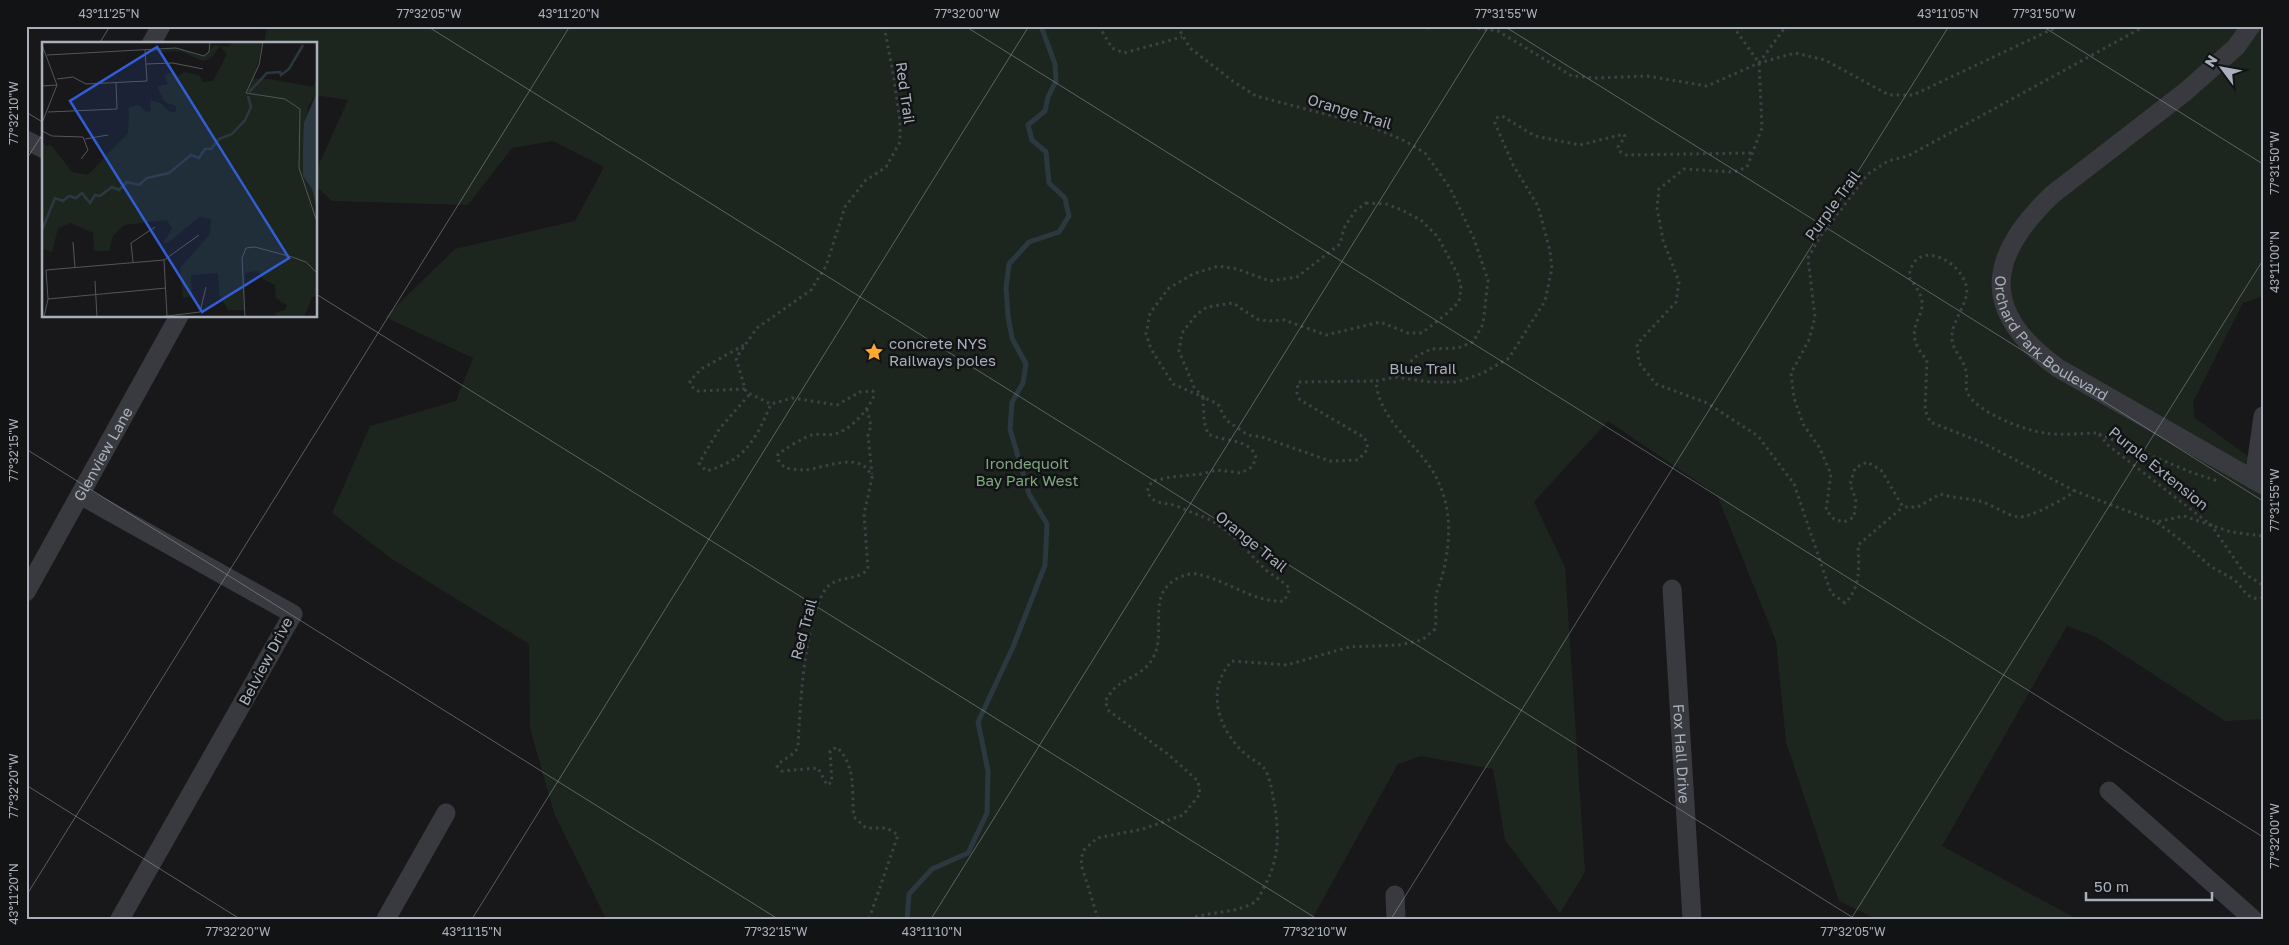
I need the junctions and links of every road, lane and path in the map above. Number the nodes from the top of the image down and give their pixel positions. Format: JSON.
{"nodes":[{"id":1,"x":161,"y":26,"type":"edge"},
{"id":2,"x":884,"y":26,"type":"edge"},
{"id":3,"x":1099,"y":26,"type":"edge"},
{"id":4,"x":1177,"y":26,"type":"edge"},
{"id":5,"x":1420,"y":26,"type":"edge"},
{"id":6,"x":1733,"y":26,"type":"edge"},
{"id":7,"x":1786,"y":26,"type":"edge"},
{"id":8,"x":2059,"y":26,"type":"edge"},
{"id":9,"x":2145,"y":26,"type":"edge"},
{"id":10,"x":2252,"y":26,"type":"edge"},
{"id":11,"x":1182,"y":37,"type":"junction"},
{"id":12,"x":152,"y":42,"type":"edge"},
{"id":13,"x":1759,"y":63,"type":"junction"},
{"id":14,"x":26,"y":140,"type":"edge"},
{"id":15,"x":42,"y":148,"type":"edge"},
{"id":16,"x":1752,"y":153,"type":"junction"},
{"id":17,"x":178,"y":318,"type":"edge"},
{"id":18,"x":746,"y":344,"type":"junction"},
{"id":19,"x":1395,"y":377,"type":"junction"},
{"id":20,"x":1376,"y":381,"type":"junction"},
{"id":21,"x":745,"y":389,"type":"junction"},
{"id":22,"x":749,"y":395,"type":"junction"},
{"id":23,"x":1203,"y":397,"type":"junction"},
{"id":24,"x":771,"y":404,"type":"junction"},
{"id":25,"x":867,"y":408,"type":"junction"},
{"id":26,"x":2262,"y":426,"type":"edge"},
{"id":27,"x":2098,"y":433,"type":"junction"},
{"id":28,"x":872,"y":478,"type":"junction"},
{"id":29,"x":2258,"y":483,"type":"edge"},
{"id":30,"x":2226,"y":484,"type":"dead end"},
{"id":31,"x":2075,"y":491,"type":"junction"},
{"id":32,"x":80,"y":495,"type":"junction"},
{"id":33,"x":1903,"y":507,"type":"junction"},
{"id":34,"x":2156,"y":522,"type":"junction"},
{"id":35,"x":2211,"y":525,"type":"junction"},
{"id":36,"x":2263,"y":536,"type":"edge"},
{"id":37,"x":2263,"y":585,"type":"edge"},
{"id":38,"x":1672,"y":589,"type":"dead end"},
{"id":39,"x":26,"y":592,"type":"edge"},
{"id":40,"x":2263,"y":597,"type":"edge"},
{"id":41,"x":2109,"y":791,"type":"dead end"},
{"id":42,"x":446,"y":813,"type":"dead end"},
{"id":43,"x":1395,"y":895,"type":"dead end"},
{"id":44,"x":120,"y":919,"type":"edge"},
{"id":45,"x":386,"y":919,"type":"edge"},
{"id":46,"x":869,"y":919,"type":"edge"},
{"id":47,"x":1098,"y":919,"type":"edge"},
{"id":48,"x":1189,"y":919,"type":"edge"},
{"id":49,"x":1396,"y":919,"type":"edge"},
{"id":50,"x":1692,"y":919,"type":"edge"},
{"id":51,"x":2254,"y":919,"type":"edge"}],
"edges":[{"from":1,"to":12,"type":"street"},
{"from":2,"to":18,"type":"path","name":"Red Trail"},
{"from":3,"to":11,"type":"path"},
{"from":4,"to":11,"type":"path","name":"Orange Trail"},
{"from":5,"to":13,"type":"path"},
{"from":6,"to":13,"type":"path"},
{"from":7,"to":13,"type":"path"},
{"from":8,"to":13,"type":"path"},
{"from":9,"to":33,"type":"path","name":"Purple Trail"},
{"from":10,"to":29,"type":"street","name":"Orchard Park Boulevard"},
{"from":11,"to":19,"type":"path","name":"Orange Trail"},
{"from":13,"to":16,"type":"path"},
{"from":14,"to":15,"type":"street"},
{"from":16,"to":19,"type":"path","name":"Blue Trail"},
{"from":16,"to":33,"type":"path"},
{"from":17,"to":32,"type":"street","name":"Glenview Lane"},
{"from":18,"to":21,"type":"path","name":"Red Trail"},
{"from":18,"to":21,"type":"path","name":"Red Trail"},
{"from":19,"to":20,"type":"path","name":"Blue Trail"},
{"from":20,"to":23,"type":"path"},
{"from":20,"to":48,"type":"path","name":"Blue Trail"},
{"from":21,"to":22,"type":"path","name":"Red Trail"},
{"from":22,"to":24,"type":"path"},
{"from":22,"to":24,"type":"path"},
{"from":23,"to":23,"type":"path"},
{"from":23,"to":47,"type":"path","name":"Orange Trail"},
{"from":24,"to":25,"type":"path"},
{"from":25,"to":28,"type":"path"},
{"from":25,"to":28,"type":"path"},
{"from":26,"to":29,"type":"street"},
{"from":27,"to":30,"type":"path"},
{"from":27,"to":31,"type":"path","name":"Purple Extension"},
{"from":27,"to":35,"type":"path","name":"Purple Extension"},
{"from":28,"to":46,"type":"path","name":"Red Trail"},
{"from":31,"to":33,"type":"path"},
{"from":31,"to":34,"type":"path"},
{"from":32,"to":39,"type":"street","name":"Glenview Lane"},
{"from":32,"to":44,"type":"street","name":"Belview Drive"},
{"from":34,"to":35,"type":"path"},
{"from":34,"to":40,"type":"path"},
{"from":35,"to":36,"type":"path"},
{"from":35,"to":37,"type":"path","name":"Purple Extension"},
{"from":38,"to":50,"type":"street","name":"Fox Hall Drive"},
{"from":41,"to":51,"type":"street"},
{"from":42,"to":45,"type":"street"},
{"from":43,"to":49,"type":"street"}]}
